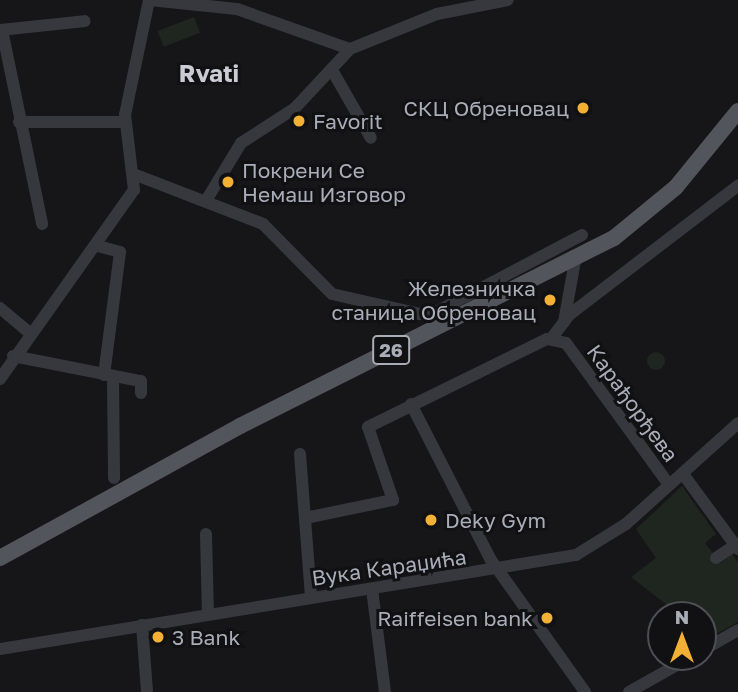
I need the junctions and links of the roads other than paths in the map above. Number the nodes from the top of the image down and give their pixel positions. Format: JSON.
{"nodes":[{"id":1,"x":150,"y":0,"type":"edge"},
{"id":2,"x":508,"y":0,"type":"edge"},
{"id":3,"x":494,"y":1,"type":"edge"},
{"id":4,"x":85,"y":20,"type":"dead end"},
{"id":5,"x":1,"y":30,"type":"edge"},
{"id":6,"x":350,"y":50,"type":"junction"},
{"id":7,"x":332,"y":70,"type":"junction"},
{"id":8,"x":738,"y":111,"type":"edge"},
{"id":9,"x":19,"y":122,"type":"junction"},
{"id":10,"x":124,"y":122,"type":"junction"},
{"id":11,"x":371,"y":138,"type":"dead end"},
{"id":12,"x":136,"y":175,"type":"junction"},
{"id":13,"x":738,"y":186,"type":"edge"},
{"id":14,"x":206,"y":199,"type":"junction"},
{"id":15,"x":42,"y":224,"type":"dead end"},
{"id":16,"x":582,"y":235,"type":"dead end"},
{"id":17,"x":98,"y":246,"type":"junction"},
{"id":18,"x":575,"y":261,"type":"junction"},
{"id":19,"x":551,"y":274,"type":"junction"},
{"id":20,"x":569,"y":291,"type":"junction"},
{"id":21,"x":593,"y":297,"type":"junction"},
{"id":22,"x":0,"y":308,"type":"edge"},
{"id":23,"x":564,"y":321,"type":"junction"},
{"id":24,"x":30,"y":333,"type":"junction"},
{"id":25,"x":551,"y":339,"type":"junction"},
{"id":26,"x":566,"y":343,"type":"junction"},
{"id":27,"x":13,"y":356,"type":"junction"},
{"id":28,"x":108,"y":377,"type":"junction"},
{"id":29,"x":0,"y":380,"type":"edge"},
{"id":30,"x":141,"y":393,"type":"dead end"},
{"id":31,"x":411,"y":404,"type":"junction"},
{"id":32,"x":738,"y":423,"type":"edge"},
{"id":33,"x":300,"y":454,"type":"dead end"},
{"id":34,"x":683,"y":474,"type":"junction"},
{"id":35,"x":114,"y":478,"type":"dead end"},
{"id":36,"x":668,"y":485,"type":"junction"},
{"id":37,"x":305,"y":518,"type":"junction"},
{"id":38,"x":206,"y":534,"type":"dead end"},
{"id":39,"x":737,"y":547,"type":"edge"},
{"id":40,"x":0,"y":558,"type":"edge"},
{"id":41,"x":716,"y":558,"type":"dead end"},
{"id":42,"x":498,"y":570,"type":"junction"},
{"id":43,"x":372,"y":589,"type":"junction"},
{"id":44,"x":311,"y":597,"type":"junction"},
{"id":45,"x":208,"y":614,"type":"junction"},
{"id":46,"x":142,"y":625,"type":"junction"},
{"id":47,"x":738,"y":630,"type":"edge"},
{"id":48,"x":717,"y":642,"type":"edge"},
{"id":49,"x":0,"y":649,"type":"edge"},
{"id":50,"x":666,"y":671,"type":"edge"},
{"id":51,"x":147,"y":692,"type":"edge"},
{"id":52,"x":386,"y":692,"type":"edge"},
{"id":53,"x":585,"y":692,"type":"edge"},
{"id":54,"x":629,"y":692,"type":"edge"}],
"edges":[{"from":1,"to":6,"type":"street"},
{"from":1,"to":10,"type":"street"},
{"from":2,"to":3,"type":"street"},
{"from":3,"to":6,"type":"street"},
{"from":4,"to":5,"type":"street"},
{"from":5,"to":9,"type":"street"},
{"from":6,"to":7,"type":"street"},
{"from":7,"to":11,"type":"street"},
{"from":7,"to":14,"type":"street"},
{"from":8,"to":18,"type":"main road","number":"26"},
{"from":9,"to":10,"type":"street"},
{"from":9,"to":15,"type":"street"},
{"from":10,"to":12,"type":"street"},
{"from":12,"to":14,"type":"street"},
{"from":12,"to":17,"type":"street"},
{"from":13,"to":21,"type":"street"},
{"from":14,"to":16,"type":"street"},
{"from":17,"to":24,"type":"street"},
{"from":17,"to":28,"type":"street"},
{"from":18,"to":19,"type":"main road","number":"26"},
{"from":18,"to":20,"type":"street","name":"Карађорђева"},
{"from":19,"to":20,"type":"street"},
{"from":19,"to":40,"type":"main road","number":"26"},
{"from":20,"to":21,"type":"street"},
{"from":20,"to":23,"type":"street","name":"Карађорђева"},
{"from":21,"to":23,"type":"street"},
{"from":22,"to":24,"type":"street"},
{"from":23,"to":25,"type":"street","name":"Карађорђева"},
{"from":23,"to":26,"type":"street","name":"Карађорђева"},
{"from":24,"to":27,"type":"street"},
{"from":25,"to":26,"type":"street","name":"Карађорђева"},
{"from":25,"to":31,"type":"street","name":"Карађорђева"},
{"from":26,"to":36,"type":"street","name":"Карађорђева"},
{"from":27,"to":28,"type":"street"},
{"from":27,"to":29,"type":"street"},
{"from":28,"to":30,"type":"street"},
{"from":28,"to":35,"type":"street"},
{"from":31,"to":37,"type":"street","name":"Карађорђева"},
{"from":31,"to":42,"type":"street"},
{"from":32,"to":34,"type":"street","name":"Вука Караџића"},
{"from":33,"to":37,"type":"street"},
{"from":34,"to":36,"type":"street","name":"Вука Караџића"},
{"from":34,"to":39,"type":"street"},
{"from":36,"to":42,"type":"street","name":"Вука Караџића"},
{"from":37,"to":44,"type":"street"},
{"from":38,"to":45,"type":"street"},
{"from":39,"to":41,"type":"street"},
{"from":42,"to":43,"type":"street","name":"Вука Караџића"},
{"from":42,"to":53,"type":"street"},
{"from":43,"to":44,"type":"street","name":"Вука Караџића"},
{"from":43,"to":52,"type":"street"},
{"from":44,"to":45,"type":"street","name":"Вука Караџића"},
{"from":45,"to":46,"type":"street","name":"Вука Караџића"},
{"from":46,"to":49,"type":"street","name":"Вука Караџића"},
{"from":46,"to":51,"type":"street"},
{"from":47,"to":48,"type":"street"},
{"from":50,"to":54,"type":"street"}]}
